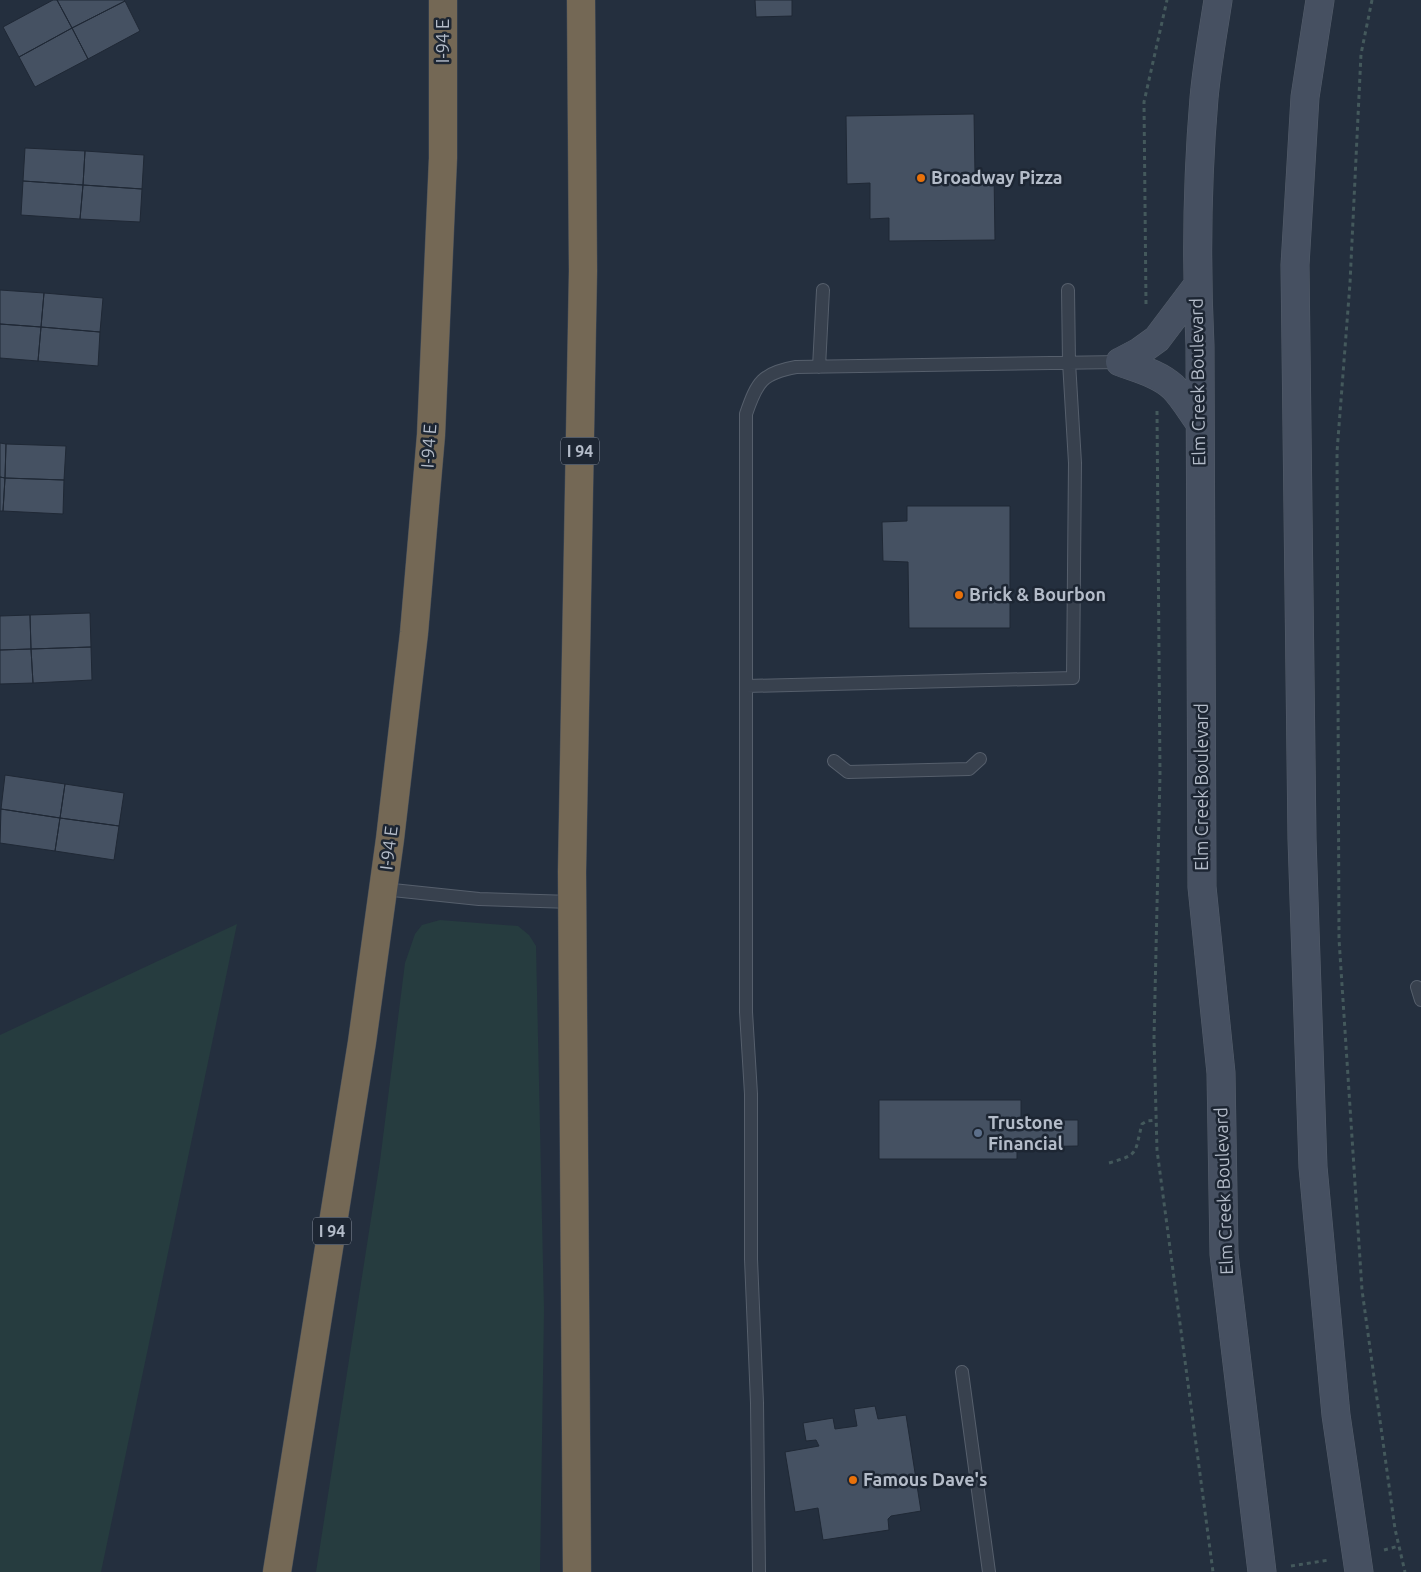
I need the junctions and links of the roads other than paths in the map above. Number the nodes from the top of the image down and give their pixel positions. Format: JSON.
{"nodes":[{"id":1,"x":443,"y":0,"type":"edge"},
{"id":2,"x":581,"y":0,"type":"edge"},
{"id":3,"x":1218,"y":0,"type":"edge"},
{"id":4,"x":1320,"y":0,"type":"edge"},
{"id":5,"x":1197,"y":286,"type":"junction"},
{"id":6,"x":823,"y":290,"type":"dead end"},
{"id":7,"x":1068,"y":290,"type":"dead end"},
{"id":8,"x":1069,"y":362,"type":"junction"},
{"id":9,"x":1120,"y":362,"type":"junction"},
{"id":10,"x":819,"y":366,"type":"junction"},
{"id":11,"x":1199,"y":422,"type":"junction"},
{"id":12,"x":747,"y":686,"type":"junction"},
{"id":13,"x":980,"y":759,"type":"dead end"},
{"id":14,"x":834,"y":761,"type":"dead end"},
{"id":15,"x":383,"y":889,"type":"junction"},
{"id":16,"x":572,"y":902,"type":"junction"},
{"id":17,"x":1417,"y":987,"type":"dead end"},
{"id":18,"x":1421,"y":1000,"type":"edge"},
{"id":19,"x":962,"y":1372,"type":"dead end"},
{"id":20,"x":277,"y":1572,"type":"edge"},
{"id":21,"x":577,"y":1572,"type":"edge"},
{"id":22,"x":759,"y":1572,"type":"edge"},
{"id":23,"x":989,"y":1572,"type":"edge"},
{"id":24,"x":1262,"y":1572,"type":"edge"},
{"id":25,"x":1359,"y":1572,"type":"edge"}],
"edges":[{"from":1,"to":15,"type":"highway","name":"I-94 E","number":"I 94"},
{"from":2,"to":16,"type":"highway","number":"I 94"},
{"from":3,"to":5,"type":"main road","name":"Elm Creek Boulevard"},
{"from":4,"to":25,"type":"main road"},
{"from":5,"to":9,"type":"main road"},
{"from":5,"to":11,"type":"main road","name":"Elm Creek Boulevard"},
{"from":6,"to":10,"type":"lane"},
{"from":7,"to":8,"type":"lane"},
{"from":8,"to":9,"type":"lane"},
{"from":8,"to":10,"type":"lane"},
{"from":8,"to":12,"type":"lane"},
{"from":9,"to":11,"type":"main road"},
{"from":10,"to":12,"type":"lane"},
{"from":11,"to":24,"type":"main road","name":"Elm Creek Boulevard"},
{"from":12,"to":22,"type":"lane"},
{"from":13,"to":14,"type":"lane"},
{"from":15,"to":16,"type":"lane"},
{"from":15,"to":20,"type":"highway","number":"I 94"},
{"from":16,"to":21,"type":"highway","number":"I 94"},
{"from":17,"to":18,"type":"lane"},
{"from":19,"to":23,"type":"lane"}]}
